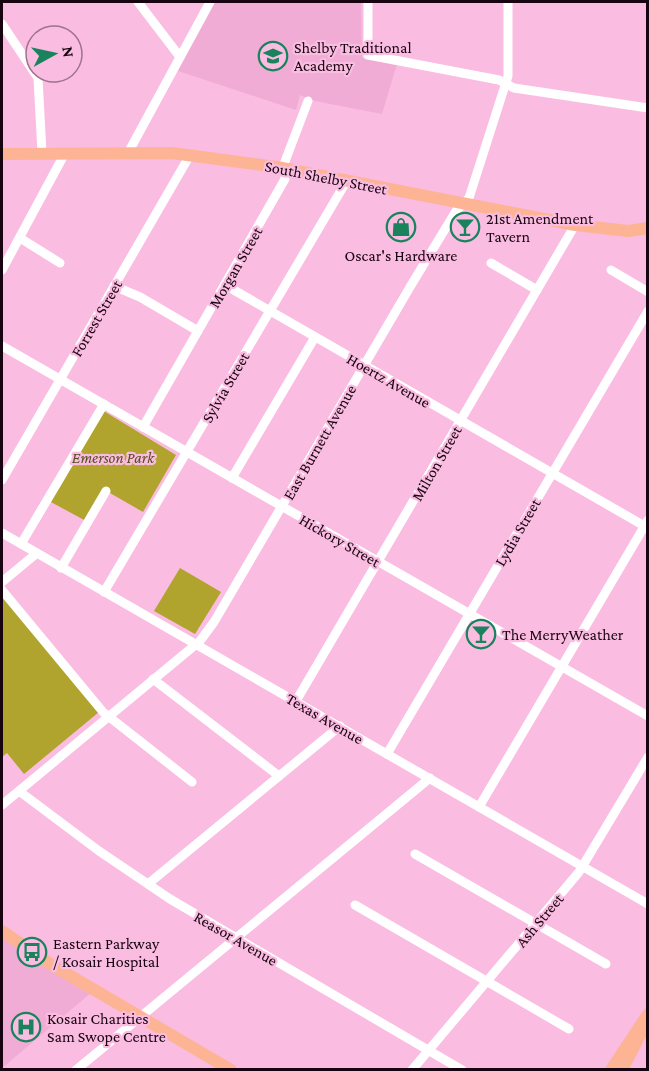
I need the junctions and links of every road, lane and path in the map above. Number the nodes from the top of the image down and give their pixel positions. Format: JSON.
{"nodes":[{"id":1,"x":138,"y":2,"type":"edge"},
{"id":2,"x":210,"y":2,"type":"edge"},
{"id":3,"x":368,"y":2,"type":"edge"},
{"id":4,"x":508,"y":2,"type":"edge"},
{"id":5,"x":2,"y":24,"type":"edge"},
{"id":6,"x":180,"y":57,"type":"junction"},
{"id":7,"x":506,"y":84,"type":"junction"},
{"id":8,"x":308,"y":101,"type":"dead end"},
{"id":9,"x":648,"y":108,"type":"edge"},
{"id":10,"x":42,"y":153,"type":"junction"},
{"id":11,"x":64,"y":153,"type":"junction"},
{"id":12,"x":129,"y":153,"type":"junction"},
{"id":13,"x":2,"y":154,"type":"edge"},
{"id":14,"x":190,"y":155,"type":"junction"},
{"id":15,"x":286,"y":169,"type":"junction"},
{"id":16,"x":346,"y":182,"type":"junction"},
{"id":17,"x":463,"y":204,"type":"junction"},
{"id":18,"x":575,"y":225,"type":"junction"},
{"id":19,"x":648,"y":228,"type":"edge"},
{"id":20,"x":20,"y":238,"type":"junction"},
{"id":21,"x":6,"y":252,"type":"edge"},
{"id":22,"x":60,"y":263,"type":"dead end"},
{"id":23,"x":491,"y":263,"type":"dead end"},
{"id":24,"x":2,"y":270,"type":"edge"},
{"id":25,"x":610,"y":270,"type":"dead end"},
{"id":26,"x":225,"y":285,"type":"junction"},
{"id":27,"x":114,"y":286,"type":"junction"},
{"id":28,"x":537,"y":290,"type":"junction"},
{"id":29,"x":648,"y":292,"type":"edge"},
{"id":30,"x":270,"y":311,"type":"junction"},
{"id":31,"x":648,"y":311,"type":"edge"},
{"id":32,"x":198,"y":331,"type":"junction"},
{"id":33,"x":315,"y":337,"type":"junction"},
{"id":34,"x":2,"y":346,"type":"edge"},
{"id":35,"x":364,"y":365,"type":"junction"},
{"id":36,"x":60,"y":379,"type":"junction"},
{"id":37,"x":104,"y":404,"type":"junction"},
{"id":38,"x":461,"y":421,"type":"junction"},
{"id":39,"x":143,"y":427,"type":"junction"},
{"id":40,"x":187,"y":452,"type":"junction"},
{"id":41,"x":552,"y":473,"type":"junction"},
{"id":42,"x":232,"y":478,"type":"junction"},
{"id":43,"x":2,"y":480,"type":"edge"},
{"id":44,"x":106,"y":490,"type":"dead end"},
{"id":45,"x":282,"y":506,"type":"junction"},
{"id":46,"x":646,"y":525,"type":"edge"},
{"id":47,"x":2,"y":533,"type":"edge"},
{"id":48,"x":21,"y":544,"type":"junction"},
{"id":49,"x":37,"y":553,"type":"junction"},
{"id":50,"x":378,"y":561,"type":"junction"},
{"id":51,"x":62,"y":567,"type":"junction"},
{"id":52,"x":2,"y":582,"type":"edge"},
{"id":53,"x":2,"y":590,"type":"edge"},
{"id":54,"x":104,"y":592,"type":"junction"},
{"id":55,"x":470,"y":614,"type":"junction"},
{"id":56,"x":196,"y":644,"type":"junction"},
{"id":57,"x":561,"y":667,"type":"junction"},
{"id":58,"x":153,"y":679,"type":"junction"},
{"id":59,"x":296,"y":701,"type":"junction"},
{"id":60,"x":109,"y":716,"type":"junction"},
{"id":61,"x":648,"y":716,"type":"edge"},
{"id":62,"x":340,"y":726,"type":"junction"},
{"id":63,"x":387,"y":754,"type":"junction"},
{"id":64,"x":648,"y":757,"type":"edge"},
{"id":65,"x":279,"y":776,"type":"junction"},
{"id":66,"x":430,"y":778,"type":"junction"},
{"id":67,"x":192,"y":782,"type":"dead end"},
{"id":68,"x":19,"y":791,"type":"junction"},
{"id":69,"x":2,"y":805,"type":"edge"},
{"id":70,"x":479,"y":807,"type":"junction"},
{"id":71,"x":415,"y":854,"type":"dead end"},
{"id":72,"x":582,"y":867,"type":"junction"},
{"id":73,"x":148,"y":884,"type":"junction"},
{"id":74,"x":648,"y":904,"type":"edge"},
{"id":75,"x":355,"y":905,"type":"dead end"},
{"id":76,"x":535,"y":924,"type":"junction"},
{"id":77,"x":2,"y":931,"type":"edge"},
{"id":78,"x":238,"y":939,"type":"junction"},
{"id":79,"x":606,"y":964,"type":"dead end"},
{"id":80,"x":487,"y":981,"type":"junction"},
{"id":81,"x":648,"y":1014,"type":"edge"},
{"id":82,"x":142,"y":1017,"type":"junction"},
{"id":83,"x":648,"y":1019,"type":"edge"},
{"id":84,"x":569,"y":1029,"type":"dead end"},
{"id":85,"x":429,"y":1050,"type":"junction"},
{"id":86,"x":76,"y":1070,"type":"edge"},
{"id":87,"x":231,"y":1070,"type":"edge"},
{"id":88,"x":412,"y":1070,"type":"edge"},
{"id":89,"x":462,"y":1070,"type":"edge"},
{"id":90,"x":611,"y":1070,"type":"edge"},
{"id":91,"x":622,"y":1070,"type":"edge"}],
"edges":[{"from":1,"to":6,"type":"street"},
{"from":2,"to":6,"type":"street"},
{"from":3,"to":7,"type":"street"},
{"from":4,"to":7,"type":"street","name":"East Burnett Avenue"},
{"from":5,"to":10,"type":"street"},
{"from":6,"to":12,"type":"street"},
{"from":7,"to":9,"type":"street"},
{"from":7,"to":17,"type":"street","name":"East Burnett Avenue"},
{"from":8,"to":15,"type":"street","name":"Morgan Street"},
{"from":10,"to":11,"type":"main road","name":"South Shelby Street"},
{"from":10,"to":13,"type":"main road","name":"South Shelby Street"},
{"from":11,"to":12,"type":"main road","name":"South Shelby Street"},
{"from":11,"to":20,"type":"street"},
{"from":12,"to":14,"type":"main road","name":"South Shelby Street"},
{"from":14,"to":15,"type":"main road","name":"South Shelby Street"},
{"from":14,"to":27,"type":"street","name":"Forrest Street"},
{"from":15,"to":16,"type":"main road","name":"South Shelby Street"},
{"from":15,"to":26,"type":"street","name":"Morgan Street"},
{"from":16,"to":17,"type":"main road","name":"South Shelby Street"},
{"from":16,"to":30,"type":"street","name":"Sylvia Street"},
{"from":17,"to":18,"type":"main road","name":"South Shelby Street"},
{"from":17,"to":35,"type":"street","name":"East Burnett Avenue"},
{"from":18,"to":19,"type":"main road","name":"South Shelby Street"},
{"from":18,"to":28,"type":"street","name":"Milton Street"},
{"from":20,"to":21,"type":"street"},
{"from":20,"to":22,"type":"street"},
{"from":21,"to":24,"type":"street"},
{"from":23,"to":28,"type":"street"},
{"from":25,"to":29,"type":"street"},
{"from":26,"to":30,"type":"street","name":"Hoertz Avenue"},
{"from":26,"to":32,"type":"street","name":"Morgan Street"},
{"from":27,"to":32,"type":"street"},
{"from":27,"to":36,"type":"street","name":"Forrest Street"},
{"from":28,"to":38,"type":"street","name":"Milton Street"},
{"from":30,"to":33,"type":"street","name":"Hoertz Avenue"},
{"from":30,"to":40,"type":"street","name":"Sylvia Street"},
{"from":31,"to":41,"type":"street","name":"Lydia Street"},
{"from":32,"to":39,"type":"street","name":"Morgan Street"},
{"from":33,"to":35,"type":"street","name":"Hoertz Avenue"},
{"from":33,"to":42,"type":"street"},
{"from":34,"to":36,"type":"street","name":"Hickory Street"},
{"from":35,"to":38,"type":"street","name":"Hoertz Avenue"},
{"from":35,"to":45,"type":"street","name":"East Burnett Avenue"},
{"from":36,"to":37,"type":"street","name":"Hickory Street"},
{"from":36,"to":43,"type":"street","name":"Forrest Street"},
{"from":37,"to":39,"type":"street","name":"Hickory Street"},
{"from":37,"to":48,"type":"street"},
{"from":38,"to":41,"type":"street","name":"Hoertz Avenue"},
{"from":38,"to":50,"type":"street","name":"Milton Street"},
{"from":39,"to":40,"type":"street","name":"Hickory Street"},
{"from":40,"to":42,"type":"street","name":"Hickory Street"},
{"from":40,"to":54,"type":"street","name":"Sylvia Street"},
{"from":41,"to":46,"type":"street","name":"Hoertz Avenue"},
{"from":41,"to":55,"type":"street","name":"Lydia Street"},
{"from":42,"to":45,"type":"street","name":"Hickory Street"},
{"from":44,"to":51,"type":"street"},
{"from":45,"to":50,"type":"street","name":"Hickory Street"},
{"from":45,"to":56,"type":"street","name":"East Burnett Avenue"},
{"from":46,"to":57,"type":"street"},
{"from":47,"to":48,"type":"street","name":"Texas Avenue"},
{"from":48,"to":49,"type":"street","name":"Texas Avenue"},
{"from":49,"to":51,"type":"street","name":"Texas Avenue"},
{"from":49,"to":52,"type":"street"},
{"from":50,"to":55,"type":"street","name":"Hickory Street"},
{"from":50,"to":59,"type":"street","name":"Milton Street"},
{"from":51,"to":54,"type":"street","name":"Texas Avenue"},
{"from":53,"to":60,"type":"street"},
{"from":54,"to":56,"type":"street","name":"Texas Avenue"},
{"from":55,"to":57,"type":"street","name":"Hickory Street"},
{"from":55,"to":63,"type":"street","name":"Lydia Street"},
{"from":56,"to":58,"type":"street","name":"East Burnett Avenue"},
{"from":56,"to":59,"type":"street","name":"Texas Avenue"},
{"from":57,"to":61,"type":"street","name":"Hickory Street"},
{"from":57,"to":70,"type":"street"},
{"from":58,"to":60,"type":"street","name":"East Burnett Avenue"},
{"from":58,"to":65,"type":"street"},
{"from":59,"to":62,"type":"street","name":"Texas Avenue"},
{"from":60,"to":67,"type":"street"},
{"from":60,"to":68,"type":"street","name":"East Burnett Avenue"},
{"from":62,"to":63,"type":"street","name":"Texas Avenue"},
{"from":62,"to":65,"type":"street"},
{"from":63,"to":66,"type":"street","name":"Texas Avenue"},
{"from":64,"to":72,"type":"street","name":"Ash Street"},
{"from":65,"to":73,"type":"street"},
{"from":66,"to":70,"type":"street","name":"Texas Avenue"},
{"from":66,"to":78,"type":"street"},
{"from":68,"to":69,"type":"street","name":"East Burnett Avenue"},
{"from":68,"to":73,"type":"street","name":"Reasor Avenue"},
{"from":70,"to":72,"type":"street","name":"Texas Avenue"},
{"from":71,"to":76,"type":"street"},
{"from":72,"to":74,"type":"street","name":"Texas Avenue"},
{"from":72,"to":76,"type":"street","name":"Ash Street"},
{"from":73,"to":78,"type":"street","name":"Reasor Avenue"},
{"from":75,"to":80,"type":"street"},
{"from":76,"to":79,"type":"street"},
{"from":76,"to":80,"type":"street","name":"Ash Street"},
{"from":77,"to":82,"type":"main road"},
{"from":78,"to":82,"type":"street"},
{"from":78,"to":85,"type":"street","name":"Reasor Avenue"},
{"from":80,"to":84,"type":"street"},
{"from":80,"to":85,"type":"street","name":"Ash Street"},
{"from":81,"to":90,"type":"main road"},
{"from":82,"to":86,"type":"street"},
{"from":82,"to":87,"type":"main road"},
{"from":83,"to":91,"type":"main road"},
{"from":85,"to":88,"type":"street","name":"Ash Street"},
{"from":85,"to":89,"type":"street","name":"Reasor Avenue"}]}
